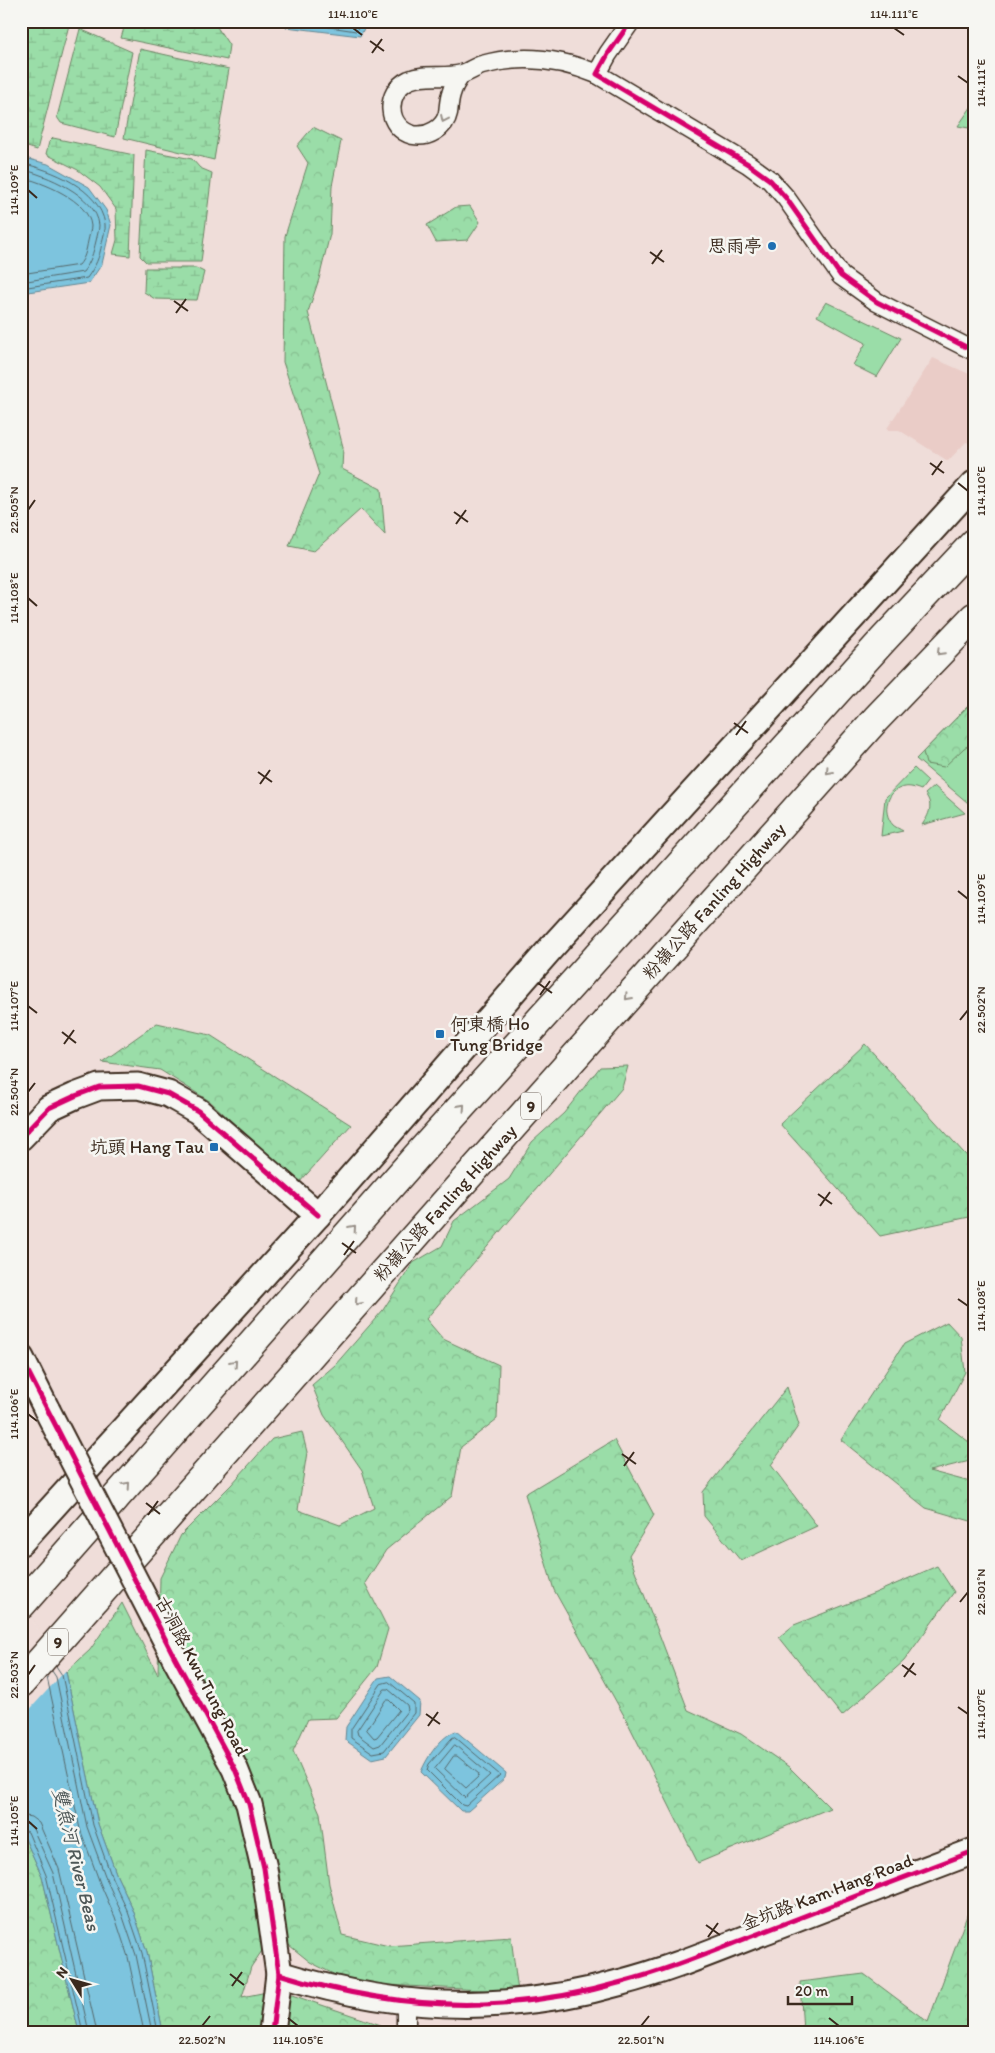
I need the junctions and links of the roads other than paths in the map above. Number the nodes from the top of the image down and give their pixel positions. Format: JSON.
{"nodes":[{"id":1,"x":631,"y":21,"type":"edge"},
{"id":2,"x":462,"y":74,"type":"dead end"},
{"id":3,"x":597,"y":74,"type":"junction"},
{"id":4,"x":974,"y":351,"type":"edge"},
{"id":5,"x":974,"y":484,"type":"edge"},
{"id":6,"x":974,"y":543,"type":"edge"},
{"id":7,"x":974,"y":617,"type":"edge"},
{"id":8,"x":21,"y":1137,"type":"edge"},
{"id":9,"x":318,"y":1215,"type":"junction"},
{"id":10,"x":21,"y":1358,"type":"edge"},
{"id":11,"x":24,"y":1539,"type":"edge"},
{"id":12,"x":21,"y":1605,"type":"edge"},
{"id":13,"x":21,"y":1683,"type":"edge"},
{"id":14,"x":974,"y":1851,"type":"edge"},
{"id":15,"x":279,"y":1974,"type":"junction"},
{"id":16,"x":406,"y":2001,"type":"junction"},
{"id":17,"x":272,"y":2032,"type":"edge"},
{"id":18,"x":406,"y":2032,"type":"edge"}],
"edges":[{"from":1,"to":3,"type":"street"},
{"from":2,"to":3,"type":"street"},
{"from":3,"to":4,"type":"street"},
{"from":5,"to":9,"type":"street"},
{"from":12,"to":6,"type":"highway","one_way":true},
{"from":7,"to":13,"type":"highway","name":"粉嶺公路 Fanling Highway","number":"9","one_way":true},
{"from":8,"to":9,"type":"street"},
{"from":9,"to":11,"type":"street"},
{"from":10,"to":15,"type":"street","name":"古洞路 Kwu Tung Road","bridge":true},
{"from":14,"to":16,"type":"street","name":"金坑路 Kam Hang Road"},
{"from":15,"to":16,"type":"street","name":"金坑路 Kam Hang Road"},
{"from":15,"to":17,"type":"street","name":"古洞路 Kwu Tung Road"},
{"from":16,"to":18,"type":"street"}]}
